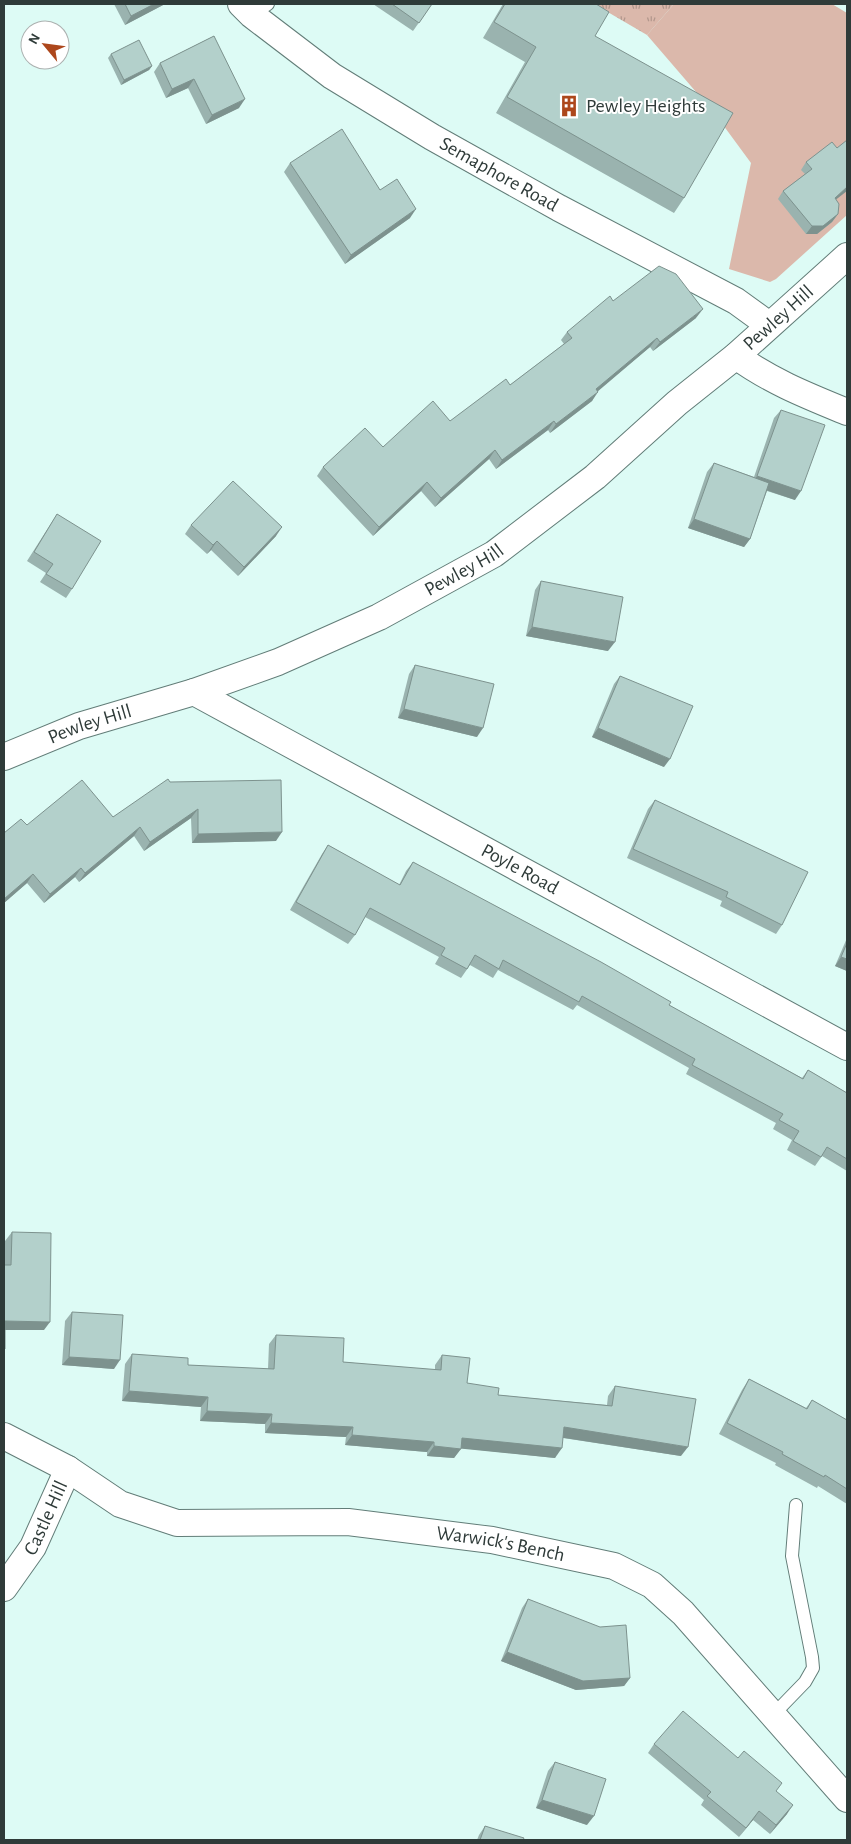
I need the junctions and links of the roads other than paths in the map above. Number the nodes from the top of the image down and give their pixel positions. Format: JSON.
{"nodes":[{"id":1,"x":254,"y":8,"type":"edge"},
{"id":2,"x":847,"y":256,"type":"edge"},
{"id":3,"x":768,"y":325,"type":"junction"},
{"id":4,"x":736,"y":356,"type":"junction"},
{"id":5,"x":847,"y":412,"type":"edge"},
{"id":6,"x":194,"y":692,"type":"junction"},
{"id":7,"x":4,"y":757,"type":"edge"},
{"id":8,"x":847,"y":1047,"type":"edge"},
{"id":9,"x":4,"y":1436,"type":"edge"},
{"id":10,"x":68,"y":1469,"type":"junction"},
{"id":11,"x":796,"y":1505,"type":"dead end"},
{"id":12,"x":4,"y":1588,"type":"edge"},
{"id":13,"x":773,"y":1715,"type":"junction"},
{"id":14,"x":847,"y":1799,"type":"edge"}],
"edges":[{"from":1,"to":3,"type":"street","name":"Semaphore Road"},
{"from":2,"to":3,"type":"street","name":"Pewley Hill"},
{"from":3,"to":4,"type":"street","name":"Pewley Hill"},
{"from":4,"to":5,"type":"street"},
{"from":4,"to":6,"type":"street","name":"Pewley Hill"},
{"from":6,"to":7,"type":"street","name":"Pewley Hill"},
{"from":6,"to":8,"type":"street","name":"Poyle Road"},
{"from":9,"to":10,"type":"street","name":"Warwick's Bench"},
{"from":10,"to":12,"type":"street","name":"Castle Hill"},
{"from":10,"to":13,"type":"street","name":"Warwick's Bench"},
{"from":11,"to":13,"type":"lane"},
{"from":13,"to":14,"type":"street","name":"Warwick's Bench"}]}
